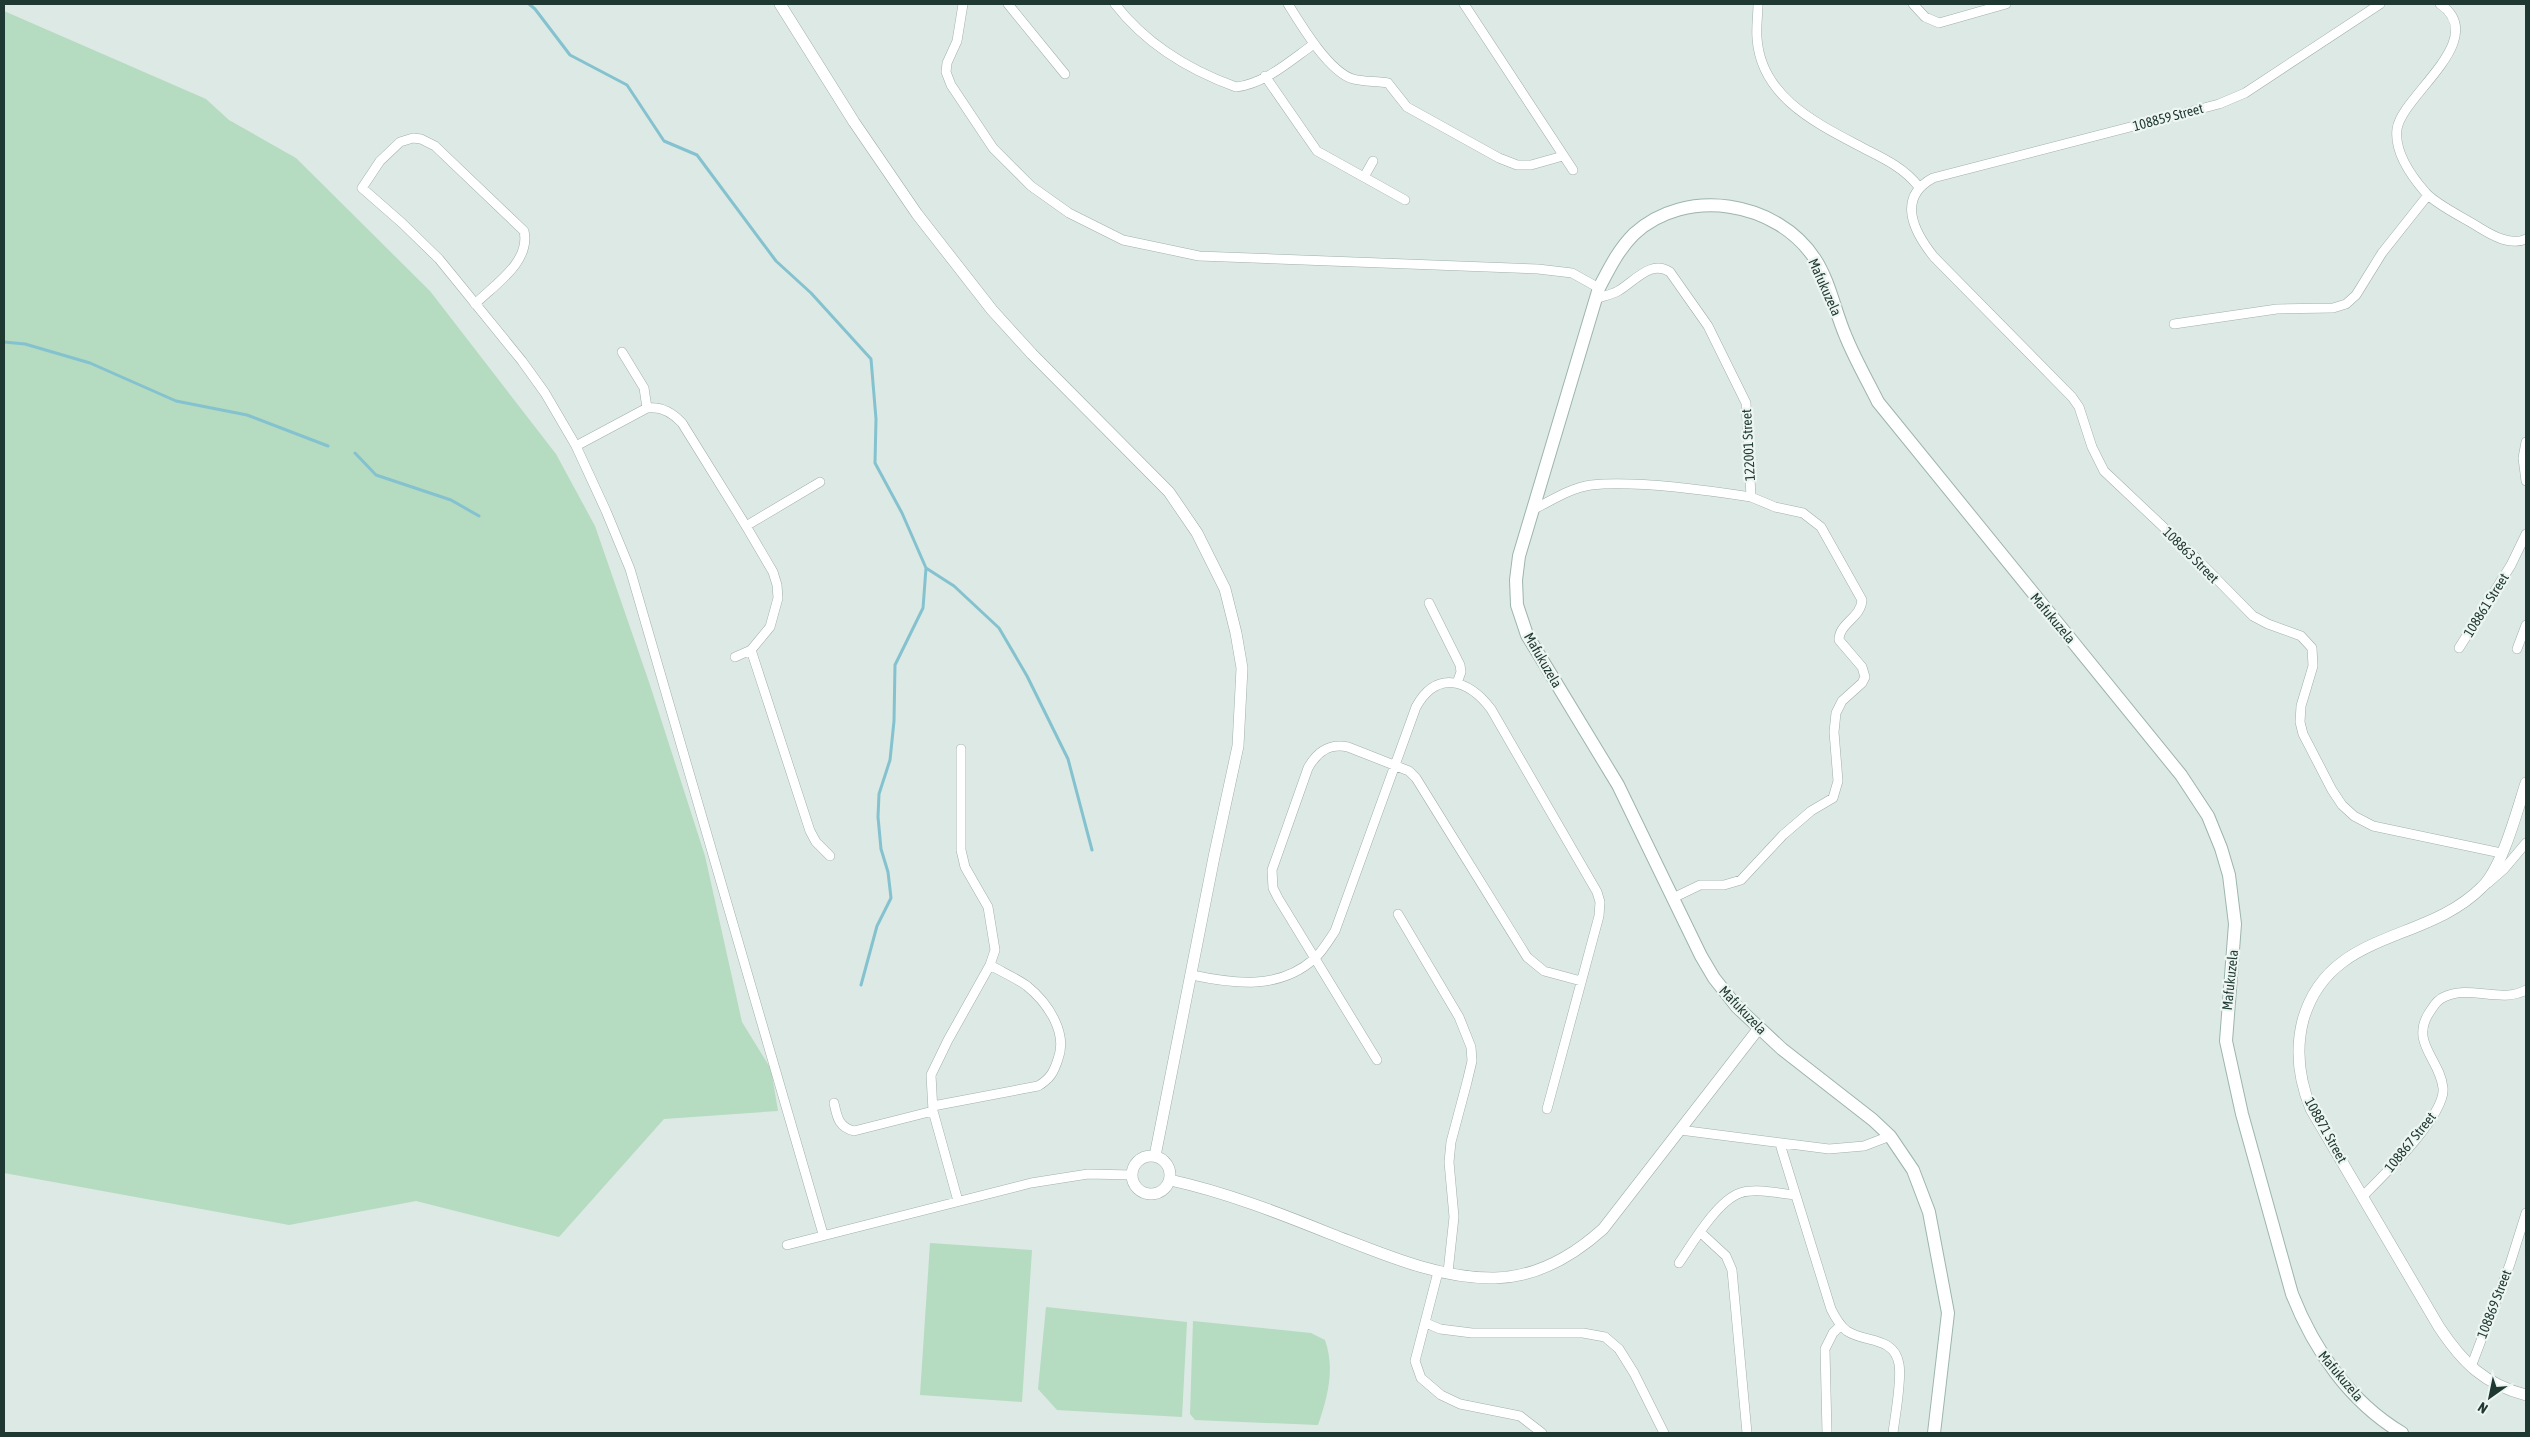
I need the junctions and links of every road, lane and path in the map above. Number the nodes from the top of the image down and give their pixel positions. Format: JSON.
{"nodes":[{"id":1,"x":780,"y":4,"type":"edge"},
{"id":2,"x":964,"y":4,"type":"edge"},
{"id":3,"x":1008,"y":4,"type":"edge"},
{"id":4,"x":1115,"y":4,"type":"edge"},
{"id":5,"x":1288,"y":4,"type":"edge"},
{"id":6,"x":1464,"y":4,"type":"edge"},
{"id":7,"x":1758,"y":4,"type":"edge"},
{"id":8,"x":1913,"y":4,"type":"edge"},
{"id":9,"x":2006,"y":4,"type":"edge"},
{"id":10,"x":2380,"y":4,"type":"edge"},
{"id":11,"x":2440,"y":4,"type":"edge"},
{"id":12,"x":1314,"y":44,"type":"junction"},
{"id":13,"x":1065,"y":74,"type":"dead end"},
{"id":14,"x":1265,"y":76,"type":"junction"},
{"id":15,"x":1563,"y":156,"type":"junction"},
{"id":16,"x":1373,"y":161,"type":"dead end"},
{"id":17,"x":1573,"y":170,"type":"dead end"},
{"id":18,"x":1364,"y":177,"type":"junction"},
{"id":19,"x":1919,"y":187,"type":"junction"},
{"id":20,"x":2428,"y":195,"type":"junction"},
{"id":21,"x":1405,"y":200,"type":"dead end"},
{"id":22,"x":2526,"y":239,"type":"edge"},
{"id":23,"x":1597,"y":293,"type":"junction"},
{"id":24,"x":475,"y":304,"type":"junction"},
{"id":25,"x":2174,"y":324,"type":"dead end"},
{"id":26,"x":622,"y":352,"type":"dead end"},
{"id":27,"x":647,"y":408,"type":"junction"},
{"id":28,"x":2526,"y":442,"type":"edge"},
{"id":29,"x":576,"y":446,"type":"junction"},
{"id":30,"x":2526,"y":481,"type":"edge"},
{"id":31,"x":820,"y":482,"type":"dead end"},
{"id":32,"x":1751,"y":497,"type":"junction"},
{"id":33,"x":1532,"y":510,"type":"junction"},
{"id":34,"x":746,"y":526,"type":"junction"},
{"id":35,"x":2526,"y":534,"type":"edge"},
{"id":36,"x":1430,"y":603,"type":"dead end"},
{"id":37,"x":2526,"y":625,"type":"edge"},
{"id":38,"x":2459,"y":648,"type":"dead end"},
{"id":39,"x":2517,"y":649,"type":"dead end"},
{"id":40,"x":751,"y":650,"type":"junction"},
{"id":41,"x":735,"y":657,"type":"dead end"},
{"id":42,"x":1458,"y":683,"type":"junction"},
{"id":43,"x":961,"y":749,"type":"dead end"},
{"id":44,"x":1395,"y":766,"type":"junction"},
{"id":45,"x":2526,"y":783,"type":"edge"},
{"id":46,"x":2526,"y":843,"type":"edge"},
{"id":47,"x":2501,"y":853,"type":"junction"},
{"id":48,"x":830,"y":856,"type":"dead end"},
{"id":49,"x":2484,"y":886,"type":"junction"},
{"id":50,"x":1673,"y":898,"type":"junction"},
{"id":51,"x":1398,"y":914,"type":"dead end"},
{"id":52,"x":1315,"y":959,"type":"junction"},
{"id":53,"x":990,"y":965,"type":"junction"},
{"id":54,"x":1192,"y":975,"type":"junction"},
{"id":55,"x":1581,"y":981,"type":"junction"},
{"id":56,"x":2526,"y":990,"type":"edge"},
{"id":57,"x":1759,"y":1028,"type":"junction"},
{"id":58,"x":1377,"y":1060,"type":"dead end"},
{"id":59,"x":834,"y":1103,"type":"dead end"},
{"id":60,"x":933,"y":1108,"type":"junction"},
{"id":61,"x":1547,"y":1109,"type":"dead end"},
{"id":62,"x":1680,"y":1130,"type":"junction"},
{"id":63,"x":1890,"y":1136,"type":"junction"},
{"id":64,"x":1780,"y":1144,"type":"junction"},
{"id":65,"x":1156,"y":1156,"type":"junction"},
{"id":66,"x":1132,"y":1175,"type":"junction"},
{"id":67,"x":1170,"y":1180,"type":"junction"},
{"id":68,"x":1794,"y":1195,"type":"junction"},
{"id":69,"x":2363,"y":1196,"type":"junction"},
{"id":70,"x":958,"y":1201,"type":"junction"},
{"id":71,"x":2526,"y":1213,"type":"edge"},
{"id":72,"x":1700,"y":1232,"type":"junction"},
{"id":73,"x":823,"y":1234,"type":"junction"},
{"id":74,"x":786,"y":1245,"type":"dead end"},
{"id":75,"x":2516,"y":1246,"type":"junction"},
{"id":76,"x":2526,"y":1247,"type":"edge"},
{"id":77,"x":1679,"y":1263,"type":"dead end"},
{"id":78,"x":1443,"y":1272,"type":"junction"},
{"id":79,"x":1426,"y":1324,"type":"junction"},
{"id":80,"x":1841,"y":1325,"type":"junction"},
{"id":81,"x":2471,"y":1367,"type":"junction"},
{"id":82,"x":2526,"y":1395,"type":"edge"},
{"id":83,"x":1542,"y":1433,"type":"edge"},
{"id":84,"x":1664,"y":1433,"type":"edge"},
{"id":85,"x":1748,"y":1433,"type":"edge"},
{"id":86,"x":1827,"y":1433,"type":"edge"},
{"id":87,"x":1893,"y":1433,"type":"edge"},
{"id":88,"x":1934,"y":1433,"type":"edge"},
{"id":89,"x":2402,"y":1433,"type":"edge"}],
"edges":[{"from":1,"to":54,"type":"street"},
{"from":2,"to":23,"type":"street"},
{"from":3,"to":13,"type":"street"},
{"from":4,"to":14,"type":"street"},
{"from":5,"to":12,"type":"street"},
{"from":6,"to":15,"type":"street"},
{"from":7,"to":19,"type":"street"},
{"from":8,"to":9,"type":"street"},
{"from":10,"to":19,"type":"street","name":"108859 Street"},
{"from":11,"to":20,"type":"street"},
{"from":12,"to":14,"type":"street"},
{"from":12,"to":15,"type":"street"},
{"from":14,"to":18,"type":"street"},
{"from":15,"to":17,"type":"street"},
{"from":16,"to":18,"type":"street"},
{"from":18,"to":21,"type":"street"},
{"from":19,"to":47,"type":"street","name":"108863 Street"},
{"from":20,"to":22,"type":"street"},
{"from":20,"to":25,"type":"street"},
{"from":23,"to":32,"type":"street","name":"122001 Street"},
{"from":23,"to":33,"type":"main road","name":"Mafukuzela"},
{"from":23,"to":89,"type":"main road","name":"Mafukuzela"},
{"from":24,"to":24,"type":"street"},
{"from":24,"to":29,"type":"street"},
{"from":26,"to":27,"type":"street"},
{"from":27,"to":29,"type":"street"},
{"from":27,"to":34,"type":"street"},
{"from":28,"to":30,"type":"street"},
{"from":29,"to":73,"type":"street"},
{"from":31,"to":34,"type":"street"},
{"from":32,"to":33,"type":"street","name":"122001 Street"},
{"from":32,"to":50,"type":"street"},
{"from":33,"to":50,"type":"main road","name":"Mafukuzela"},
{"from":34,"to":40,"type":"street"},
{"from":35,"to":38,"type":"street","name":"108861 Street"},
{"from":36,"to":42,"type":"street"},
{"from":37,"to":39,"type":"street"},
{"from":40,"to":41,"type":"street"},
{"from":40,"to":48,"type":"street"},
{"from":42,"to":44,"type":"street"},
{"from":42,"to":55,"type":"street"},
{"from":43,"to":53,"type":"street"},
{"from":44,"to":52,"type":"street"},
{"from":44,"to":52,"type":"street"},
{"from":44,"to":55,"type":"street"},
{"from":45,"to":47,"type":"street","name":"108871 Street"},
{"from":46,"to":49,"type":"street"},
{"from":47,"to":49,"type":"street","name":"108871 Street"},
{"from":49,"to":69,"type":"street","name":"108871 Street"},
{"from":50,"to":57,"type":"main road","name":"Mafukuzela"},
{"from":51,"to":78,"type":"street"},
{"from":52,"to":54,"type":"street"},
{"from":52,"to":58,"type":"street"},
{"from":53,"to":60,"type":"street"},
{"from":53,"to":60,"type":"street"},
{"from":54,"to":65,"type":"street"},
{"from":55,"to":61,"type":"street"},
{"from":56,"to":69,"type":"street","name":"108867 Street"},
{"from":57,"to":62,"type":"street"},
{"from":57,"to":63,"type":"main road","name":"Mafukuzela"},
{"from":59,"to":60,"type":"street"},
{"from":60,"to":70,"type":"street"},
{"from":62,"to":64,"type":"street"},
{"from":62,"to":78,"type":"street"},
{"from":63,"to":64,"type":"street"},
{"from":63,"to":88,"type":"main road","name":"Mafukuzela"},
{"from":64,"to":68,"type":"street"},
{"from":65,"to":66,"type":"street"},
{"from":65,"to":67,"type":"street"},
{"from":66,"to":67,"type":"street"},
{"from":66,"to":70,"type":"street"},
{"from":67,"to":78,"type":"street"},
{"from":68,"to":72,"type":"street"},
{"from":68,"to":80,"type":"street"},
{"from":69,"to":81,"type":"street","name":"108871 Street"},
{"from":70,"to":73,"type":"street"},
{"from":71,"to":75,"type":"street","name":"108869 Street"},
{"from":72,"to":77,"type":"street"},
{"from":72,"to":85,"type":"street"},
{"from":73,"to":74,"type":"street"},
{"from":75,"to":76,"type":"street"},
{"from":75,"to":81,"type":"street","name":"108869 Street"},
{"from":78,"to":79,"type":"street"},
{"from":79,"to":83,"type":"street"},
{"from":79,"to":84,"type":"street"},
{"from":80,"to":86,"type":"street"},
{"from":80,"to":87,"type":"street"},
{"from":81,"to":82,"type":"street","name":"108871 Street"}]}
